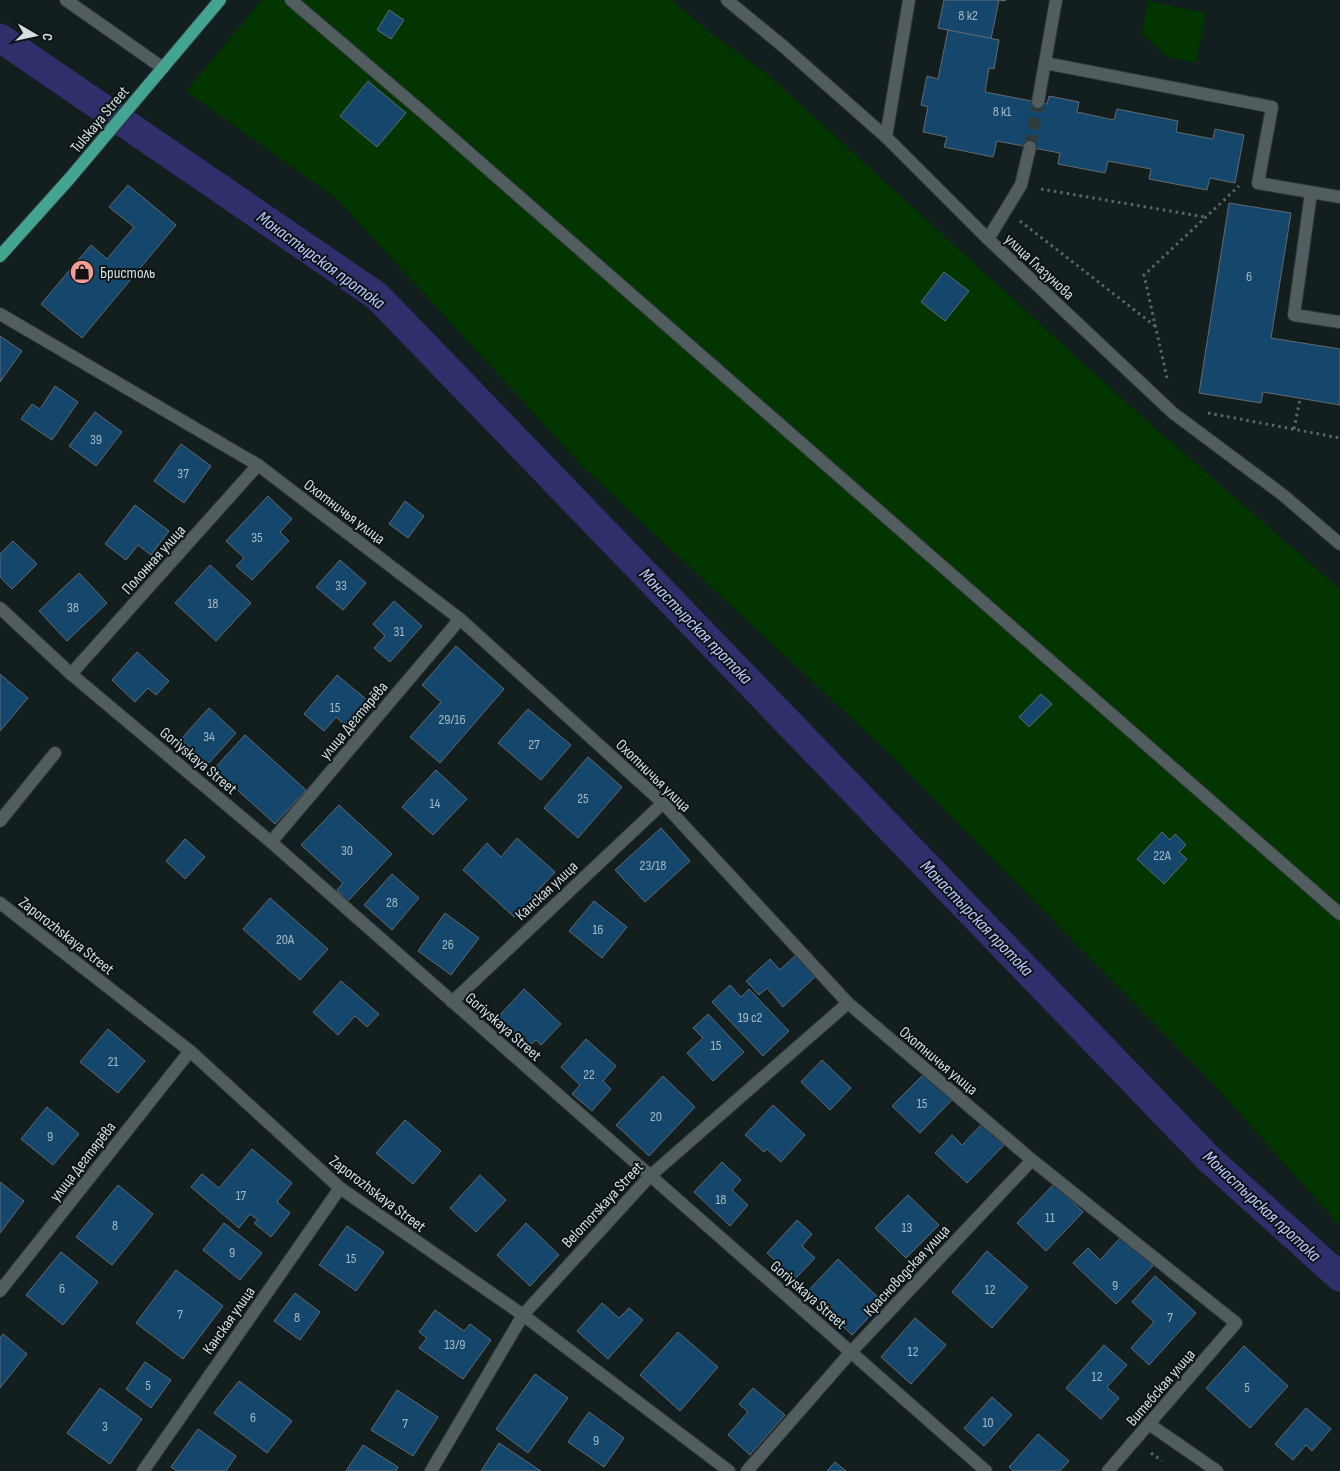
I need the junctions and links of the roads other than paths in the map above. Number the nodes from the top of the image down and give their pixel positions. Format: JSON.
{"nodes":[{"id":1,"x":66,"y":0,"type":"edge"},
{"id":2,"x":220,"y":0,"type":"edge"},
{"id":3,"x":292,"y":0,"type":"edge"},
{"id":4,"x":727,"y":0,"type":"edge"},
{"id":5,"x":909,"y":0,"type":"edge"},
{"id":6,"x":1056,"y":0,"type":"edge"},
{"id":7,"x":1045,"y":63,"type":"junction"},
{"id":8,"x":163,"y":68,"type":"junction"},
{"id":9,"x":1038,"y":102,"type":"tunnel mouth"},
{"id":10,"x":886,"y":137,"type":"junction"},
{"id":11,"x":1030,"y":147,"type":"tunnel mouth"},
{"id":12,"x":1311,"y":193,"type":"junction"},
{"id":13,"x":1340,"y":197,"type":"edge"},
{"id":14,"x":988,"y":239,"type":"junction"},
{"id":15,"x":0,"y":256,"type":"edge"},
{"id":16,"x":0,"y":314,"type":"edge"},
{"id":17,"x":1340,"y":322,"type":"edge"},
{"id":18,"x":258,"y":465,"type":"junction"},
{"id":19,"x":1340,"y":544,"type":"edge"},
{"id":20,"x":0,"y":608,"type":"edge"},
{"id":21,"x":460,"y":619,"type":"junction"},
{"id":22,"x":71,"y":674,"type":"junction"},
{"id":23,"x":55,"y":753,"type":"dead end"},
{"id":24,"x":662,"y":803,"type":"junction"},
{"id":25,"x":0,"y":821,"type":"edge"},
{"id":26,"x":271,"y":842,"type":"junction"},
{"id":27,"x":0,"y":903,"type":"edge"},
{"id":28,"x":1340,"y":914,"type":"edge"},
{"id":29,"x":452,"y":1002,"type":"junction"},
{"id":30,"x":848,"y":1003,"type":"junction"},
{"id":31,"x":190,"y":1051,"type":"junction"},
{"id":32,"x":1032,"y":1160,"type":"junction"},
{"id":33,"x":650,"y":1176,"type":"junction"},
{"id":34,"x":340,"y":1188,"type":"junction"},
{"id":35,"x":0,"y":1291,"type":"edge"},
{"id":36,"x":523,"y":1315,"type":"junction"},
{"id":37,"x":1236,"y":1323,"type":"joint"},
{"id":38,"x":851,"y":1352,"type":"junction"},
{"id":39,"x":1149,"y":1424,"type":"junction"},
{"id":40,"x":143,"y":1471,"type":"edge"},
{"id":41,"x":431,"y":1471,"type":"edge"},
{"id":42,"x":729,"y":1471,"type":"edge"},
{"id":43,"x":747,"y":1471,"type":"edge"},
{"id":44,"x":986,"y":1471,"type":"edge"},
{"id":45,"x":1108,"y":1471,"type":"edge"},
{"id":46,"x":1217,"y":1471,"type":"edge"}],
"edges":[{"from":1,"to":8,"type":"street"},
{"from":2,"to":8,"type":"main road","name":"Tulskaya Street"},
{"from":3,"to":28,"type":"street"},
{"from":4,"to":10,"type":"street","name":"улица Глазунова"},
{"from":5,"to":10,"type":"street"},
{"from":6,"to":7,"type":"street"},
{"from":7,"to":9,"type":"street"},
{"from":7,"to":12,"type":"street"},
{"from":8,"to":15,"type":"main road","name":"Tulskaya Street"},
{"from":10,"to":14,"type":"street","name":"улица Глазунова"},
{"from":11,"to":14,"type":"street"},
{"from":12,"to":13,"type":"street"},
{"from":12,"to":17,"type":"street"},
{"from":14,"to":19,"type":"street","name":"улица Глазунова"},
{"from":16,"to":18,"type":"street","name":"Охотничья улица"},
{"from":18,"to":21,"type":"street","name":"Охотничья улица"},
{"from":18,"to":22,"type":"street","name":"Полонная улица"},
{"from":20,"to":22,"type":"street","name":"Goriyskaya Street"},
{"from":21,"to":24,"type":"street","name":"Охотничья улица"},
{"from":21,"to":26,"type":"street","name":"улица Дегтярёва"},
{"from":22,"to":26,"type":"street","name":"Goriyskaya Street"},
{"from":23,"to":25,"type":"street"},
{"from":24,"to":29,"type":"street","name":"Канская улица"},
{"from":24,"to":30,"type":"street","name":"Охотничья улица"},
{"from":26,"to":29,"type":"street","name":"Goriyskaya Street"},
{"from":27,"to":31,"type":"street","name":"Zaporozhskaya Street"},
{"from":29,"to":33,"type":"street","name":"Goriyskaya Street"},
{"from":30,"to":32,"type":"street","name":"Охотничья улица"},
{"from":30,"to":33,"type":"street","name":"Belomorskaya Street"},
{"from":31,"to":34,"type":"street","name":"Zaporozhskaya Street"},
{"from":31,"to":35,"type":"street","name":"улица Дегтярёва"},
{"from":32,"to":37,"type":"street","name":"Охотничья улица"},
{"from":32,"to":38,"type":"street","name":"Красноводская улица"},
{"from":33,"to":36,"type":"street","name":"Belomorskaya Street"},
{"from":33,"to":38,"type":"street","name":"Goriyskaya Street"},
{"from":34,"to":36,"type":"street","name":"Zaporozhskaya Street"},
{"from":34,"to":40,"type":"street","name":"Канская улица"},
{"from":36,"to":41,"type":"street","name":"Belomorskaya Street"},
{"from":36,"to":42,"type":"street","name":"Zaporozhskaya Street"},
{"from":37,"to":39,"type":"street","name":"Витебская улица"},
{"from":38,"to":43,"type":"street","name":"Красноводская улица"},
{"from":38,"to":44,"type":"street","name":"Goriyskaya Street"},
{"from":39,"to":45,"type":"street","name":"Витебская улица"},
{"from":39,"to":46,"type":"street"}]}
